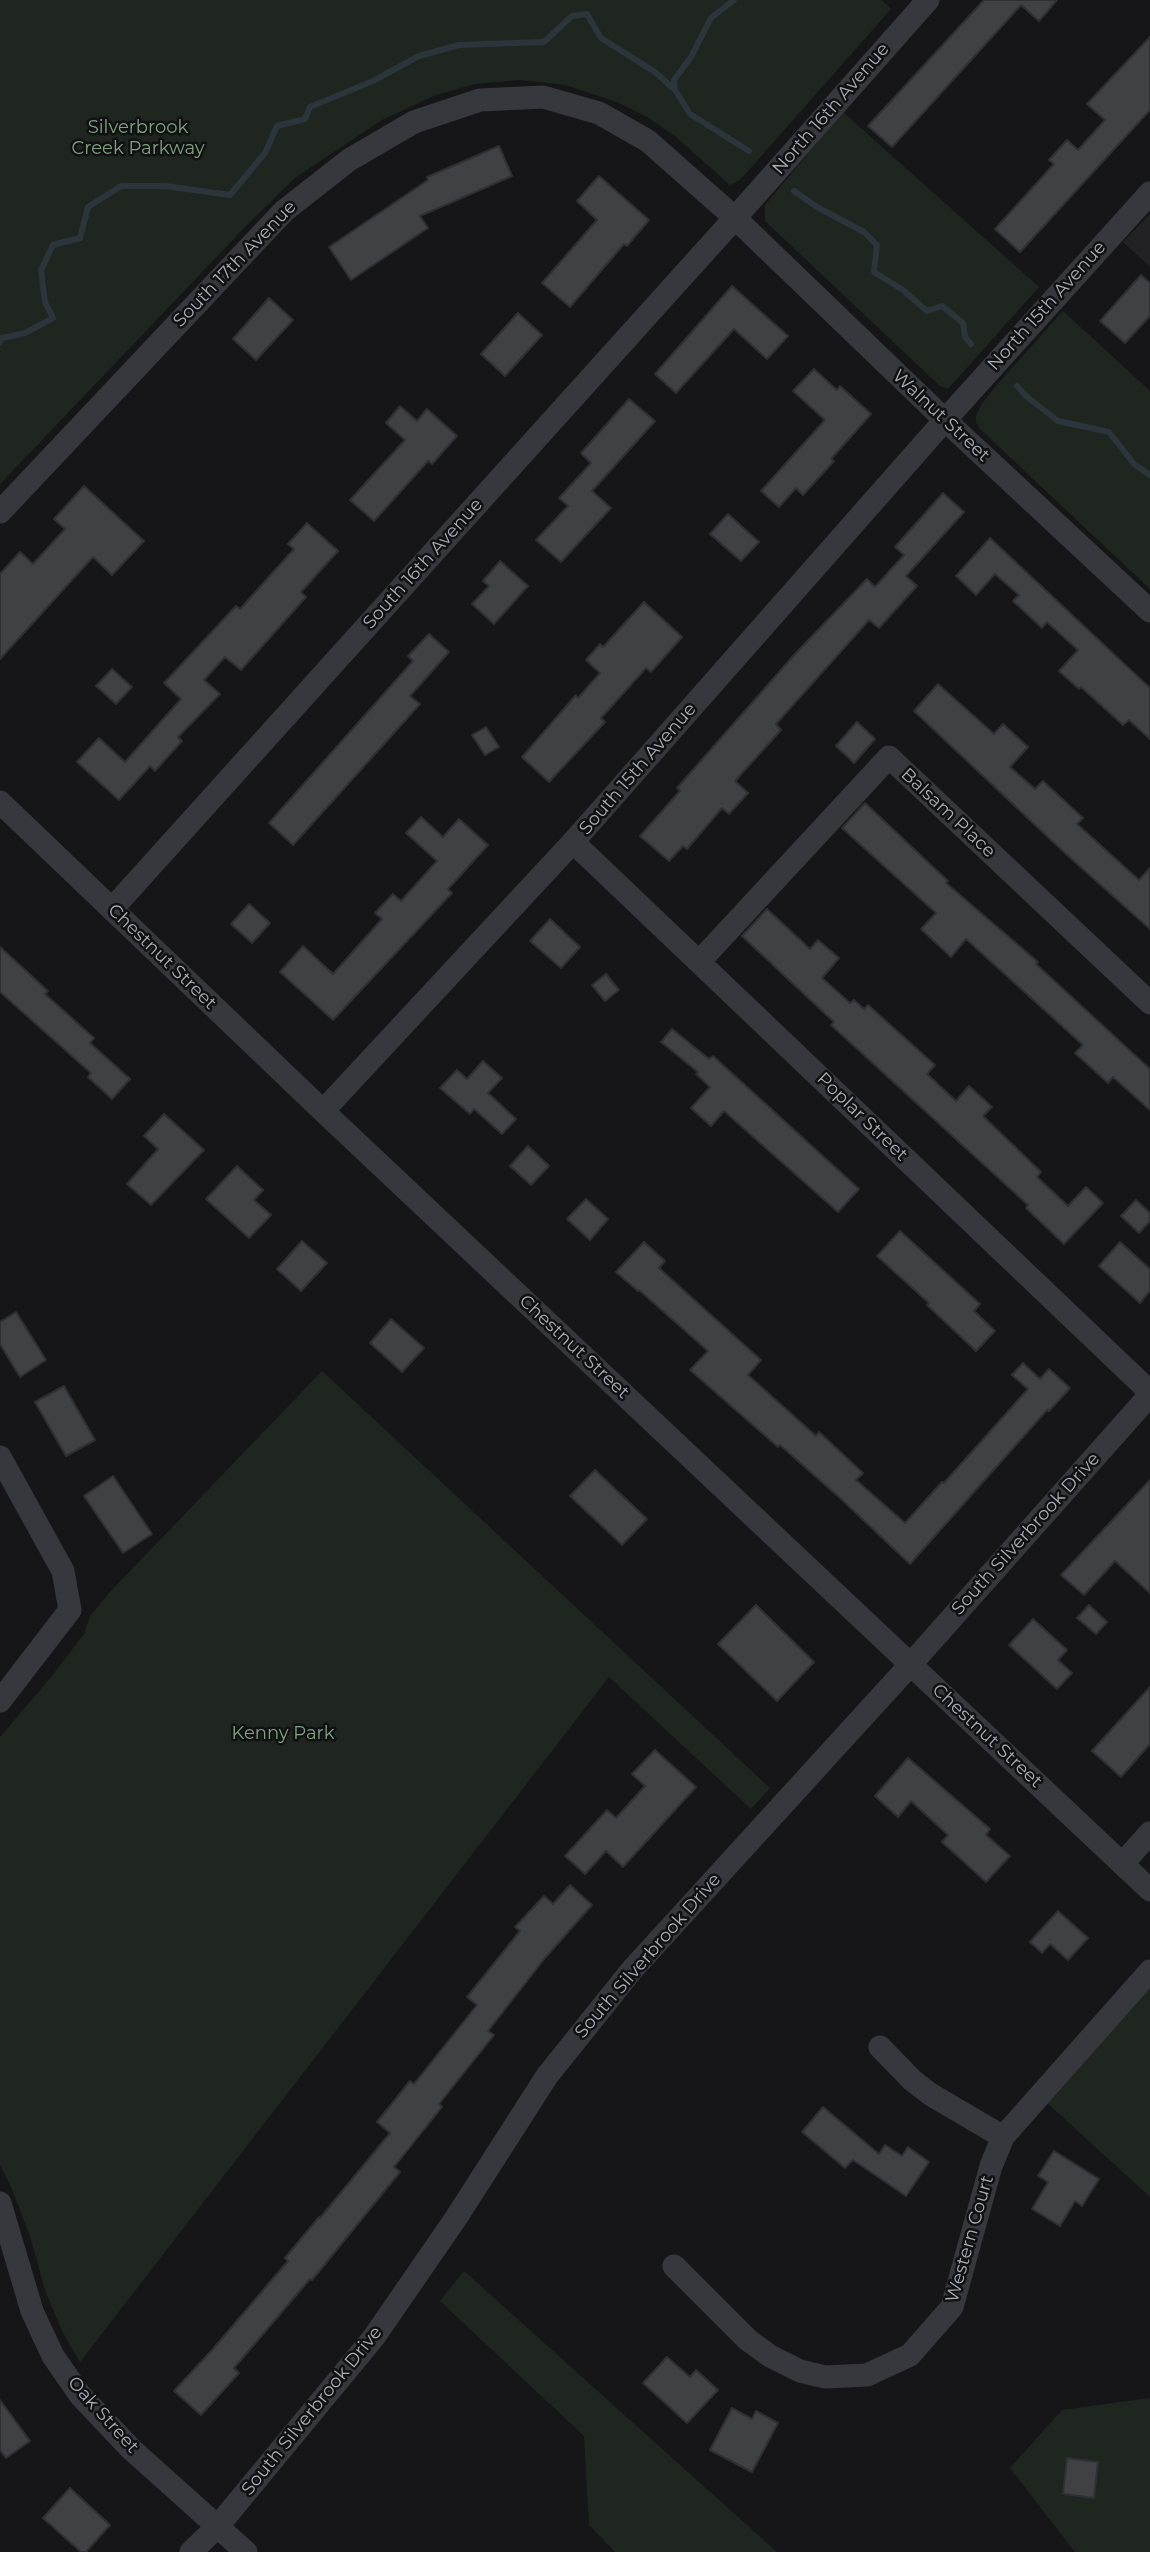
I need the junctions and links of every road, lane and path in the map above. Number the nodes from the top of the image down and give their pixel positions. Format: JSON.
{"nodes":[{"id":1,"x":928,"y":0,"type":"edge"},
{"id":2,"x":1150,"y":192,"type":"edge"},
{"id":3,"x":735,"y":218,"type":"junction"},
{"id":4,"x":945,"y":420,"type":"junction"},
{"id":5,"x":0,"y":512,"type":"edge"},
{"id":6,"x":1150,"y":611,"type":"edge"},
{"id":7,"x":0,"y":802,"type":"edge"},
{"id":8,"x":573,"y":842,"type":"junction"},
{"id":9,"x":112,"y":909,"type":"junction"},
{"id":10,"x":699,"y":962,"type":"junction"},
{"id":11,"x":1150,"y":1003,"type":"edge"},
{"id":12,"x":323,"y":1111,"type":"junction"},
{"id":13,"x":1150,"y":1394,"type":"edge"},
{"id":14,"x":0,"y":1457,"type":"edge"},
{"id":15,"x":911,"y":1664,"type":"junction"},
{"id":16,"x":0,"y":1701,"type":"edge"},
{"id":17,"x":1150,"y":1833,"type":"edge"},
{"id":18,"x":1122,"y":1864,"type":"junction"},
{"id":19,"x":1150,"y":1890,"type":"edge"},
{"id":20,"x":1150,"y":1971,"type":"edge"},
{"id":21,"x":880,"y":2047,"type":"dead end"},
{"id":22,"x":1003,"y":2137,"type":"junction"},
{"id":23,"x":0,"y":2203,"type":"edge"},
{"id":24,"x":674,"y":2266,"type":"dead end"},
{"id":25,"x":218,"y":2526,"type":"junction"},
{"id":26,"x":191,"y":2552,"type":"edge"},
{"id":27,"x":246,"y":2552,"type":"edge"}],
"edges":[{"from":1,"to":3,"type":"street","name":"North 16th Avenue"},
{"from":2,"to":4,"type":"street","name":"North 15th Avenue"},
{"from":3,"to":4,"type":"street","name":"Walnut Street"},
{"from":3,"to":5,"type":"street","name":"South 17th Avenue"},
{"from":3,"to":9,"type":"street","name":"South 16th Avenue"},
{"from":4,"to":6,"type":"street","name":"Walnut Street"},
{"from":4,"to":8,"type":"street","name":"South 15th Avenue"},
{"from":7,"to":9,"type":"street","name":"Chestnut Street"},
{"from":8,"to":10,"type":"street","name":"Poplar Street"},
{"from":8,"to":12,"type":"street","name":"South 15th Avenue"},
{"from":9,"to":12,"type":"street","name":"Chestnut Street"},
{"from":10,"to":11,"type":"street","name":"Balsam Place"},
{"from":10,"to":13,"type":"street","name":"Poplar Street"},
{"from":12,"to":15,"type":"street","name":"Chestnut Street"},
{"from":13,"to":15,"type":"street","name":"South Silverbrook Drive"},
{"from":14,"to":16,"type":"street"},
{"from":15,"to":18,"type":"street","name":"Chestnut Street"},
{"from":15,"to":25,"type":"street","name":"South Silverbrook Drive"},
{"from":17,"to":18,"type":"street"},
{"from":18,"to":19,"type":"street","name":"Chestnut Street"},
{"from":20,"to":22,"type":"street","name":"Western Court"},
{"from":21,"to":22,"type":"street"},
{"from":22,"to":24,"type":"street","name":"Western Court"},
{"from":23,"to":25,"type":"street","name":"Oak Street"},
{"from":25,"to":26,"type":"street","name":"South Silverbrook Drive"},
{"from":25,"to":27,"type":"street","name":"Oak Street"}]}
